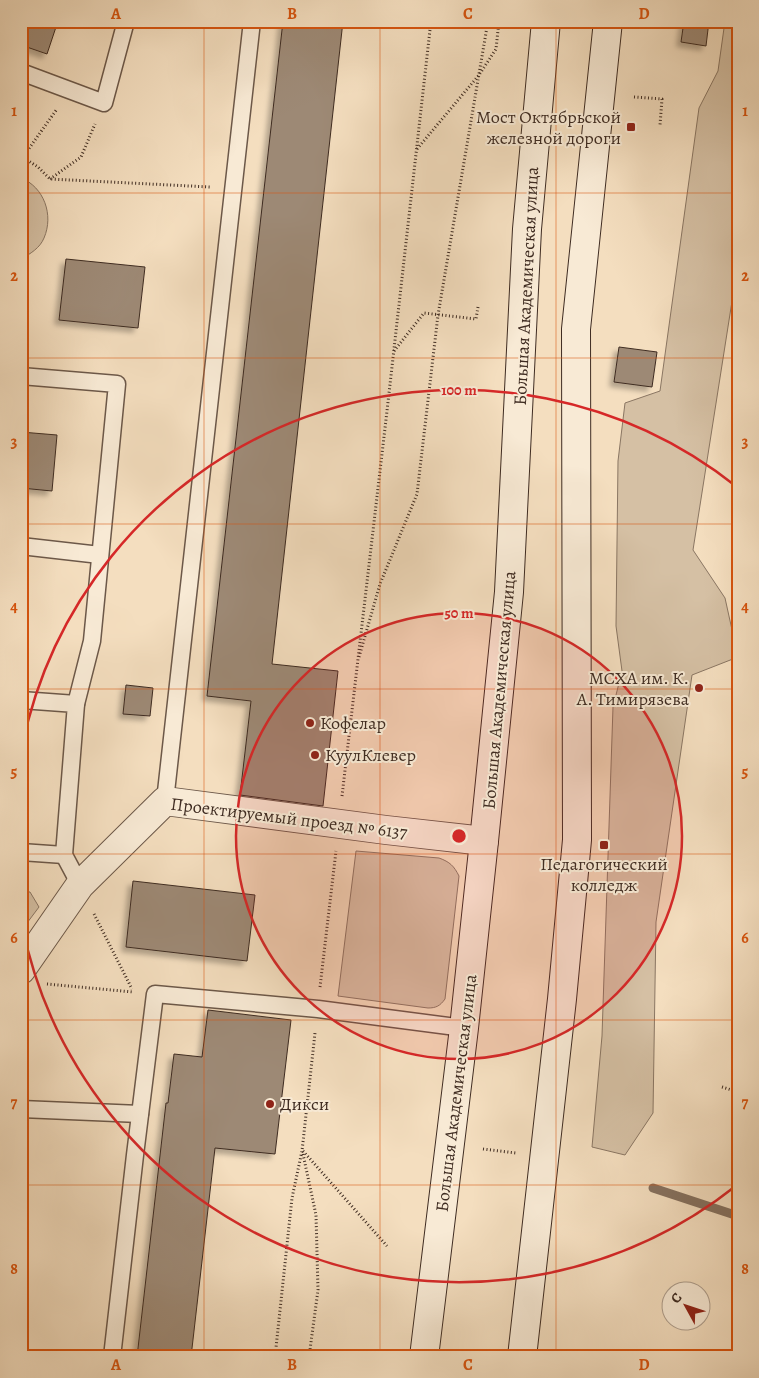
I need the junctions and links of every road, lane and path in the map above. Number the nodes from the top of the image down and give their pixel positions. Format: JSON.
{"nodes":[{"id":1,"x":126,"y":21,"type":"edge"},
{"id":2,"x":252,"y":21,"type":"edge"},
{"id":3,"x":431,"y":21,"type":"edge"},
{"id":4,"x":488,"y":21,"type":"edge"},
{"id":5,"x":500,"y":21,"type":"edge"},
{"id":6,"x":546,"y":21,"type":"edge"},
{"id":7,"x":610,"y":28,"type":"edge"},
{"id":8,"x":21,"y":72,"type":"edge"},
{"id":9,"x":479,"y":75,"type":"junction"},
{"id":10,"x":70,"y":90,"type":"junction"},
{"id":11,"x":634,"y":97,"type":"dead end"},
{"id":12,"x":104,"y":103,"type":"junction"},
{"id":13,"x":660,"y":125,"type":"dead end"},
{"id":14,"x":417,"y":150,"type":"junction"},
{"id":15,"x":22,"y":156,"type":"edge"},
{"id":16,"x":50,"y":178,"type":"junction"},
{"id":17,"x":233,"y":188,"type":"junction"},
{"id":18,"x":478,"y":307,"type":"dead end"},
{"id":19,"x":438,"y":315,"type":"junction"},
{"id":20,"x":394,"y":352,"type":"junction"},
{"id":21,"x":21,"y":376,"type":"edge"},
{"id":22,"x":21,"y":546,"type":"edge"},
{"id":23,"x":100,"y":554,"type":"junction"},
{"id":24,"x":356,"y":667,"type":"junction"},
{"id":25,"x":21,"y":700,"type":"edge"},
{"id":26,"x":76,"y":704,"type":"junction"},
{"id":27,"x":165,"y":801,"type":"junction"},
{"id":28,"x":339,"y":823,"type":"junction"},
{"id":29,"x":484,"y":841,"type":"junction"},
{"id":30,"x":21,"y":852,"type":"edge"},
{"id":31,"x":64,"y":855,"type":"junction"},
{"id":32,"x":80,"y":885,"type":"junction"},
{"id":33,"x":31,"y":977,"type":"edge"},
{"id":34,"x":133,"y":992,"type":"junction"},
{"id":35,"x":155,"y":994,"type":"junction"},
{"id":36,"x":318,"y":1009,"type":"junction"},
{"id":37,"x":464,"y":1028,"type":"junction"},
{"id":38,"x":722,"y":1087,"type":"dead end"},
{"id":39,"x":738,"y":1092,"type":"edge"},
{"id":40,"x":21,"y":1109,"type":"edge"},
{"id":41,"x":140,"y":1114,"type":"junction"},
{"id":42,"x":483,"y":1149,"type":"dead end"},
{"id":43,"x":302,"y":1151,"type":"junction"},
{"id":44,"x":516,"y":1153,"type":"dead end"},
{"id":45,"x":387,"y":1246,"type":"dead end"},
{"id":46,"x":112,"y":1357,"type":"edge"},
{"id":47,"x":276,"y":1357,"type":"edge"},
{"id":48,"x":309,"y":1357,"type":"edge"},
{"id":49,"x":424,"y":1357,"type":"edge"},
{"id":50,"x":522,"y":1357,"type":"edge"}],
"edges":[{"from":1,"to":12,"type":"lane"},
{"from":2,"to":17,"type":"lane"},
{"from":3,"to":14,"type":"path"},
{"from":4,"to":9,"type":"path"},
{"from":5,"to":9,"type":"path"},
{"from":6,"to":29,"type":"main road","name":"Большая Академическая улица"},
{"from":7,"to":50,"type":"main road"},
{"from":8,"to":10,"type":"lane"},
{"from":9,"to":14,"type":"path"},
{"from":9,"to":19,"type":"path"},
{"from":10,"to":12,"type":"lane"},
{"from":10,"to":15,"type":"path"},
{"from":11,"to":13,"type":"path"},
{"from":12,"to":16,"type":"path"},
{"from":14,"to":20,"type":"path"},
{"from":15,"to":16,"type":"path"},
{"from":16,"to":17,"type":"path"},
{"from":17,"to":27,"type":"lane"},
{"from":18,"to":19,"type":"path"},
{"from":19,"to":20,"type":"path"},
{"from":19,"to":24,"type":"path"},
{"from":20,"to":24,"type":"path"},
{"from":21,"to":23,"type":"lane"},
{"from":22,"to":23,"type":"lane"},
{"from":23,"to":26,"type":"lane"},
{"from":24,"to":28,"type":"path"},
{"from":25,"to":26,"type":"lane"},
{"from":26,"to":31,"type":"lane"},
{"from":27,"to":28,"type":"main road","name":"Проектируемый проезд № 6137"},
{"from":27,"to":32,"type":"main road","name":"Проектируемый проезд № 6137"},
{"from":28,"to":29,"type":"main road","name":"Проектируемый проезд № 6137"},
{"from":28,"to":36,"type":"path"},
{"from":29,"to":37,"type":"main road","name":"Большая Академическая улица"},
{"from":30,"to":31,"type":"lane"},
{"from":31,"to":32,"type":"lane"},
{"from":32,"to":33,"type":"main road","name":"Проектируемый проезд № 6137"},
{"from":32,"to":34,"type":"path"},
{"from":33,"to":34,"type":"path"},
{"from":34,"to":35,"type":"path"},
{"from":35,"to":36,"type":"lane"},
{"from":35,"to":41,"type":"lane"},
{"from":36,"to":37,"type":"lane"},
{"from":36,"to":43,"type":"path"},
{"from":37,"to":49,"type":"main road","name":"Большая Академическая улица"},
{"from":38,"to":39,"type":"path"},
{"from":40,"to":41,"type":"lane"},
{"from":41,"to":46,"type":"lane"},
{"from":42,"to":44,"type":"path"},
{"from":43,"to":45,"type":"path"},
{"from":43,"to":47,"type":"path"},
{"from":43,"to":48,"type":"path"}]}
